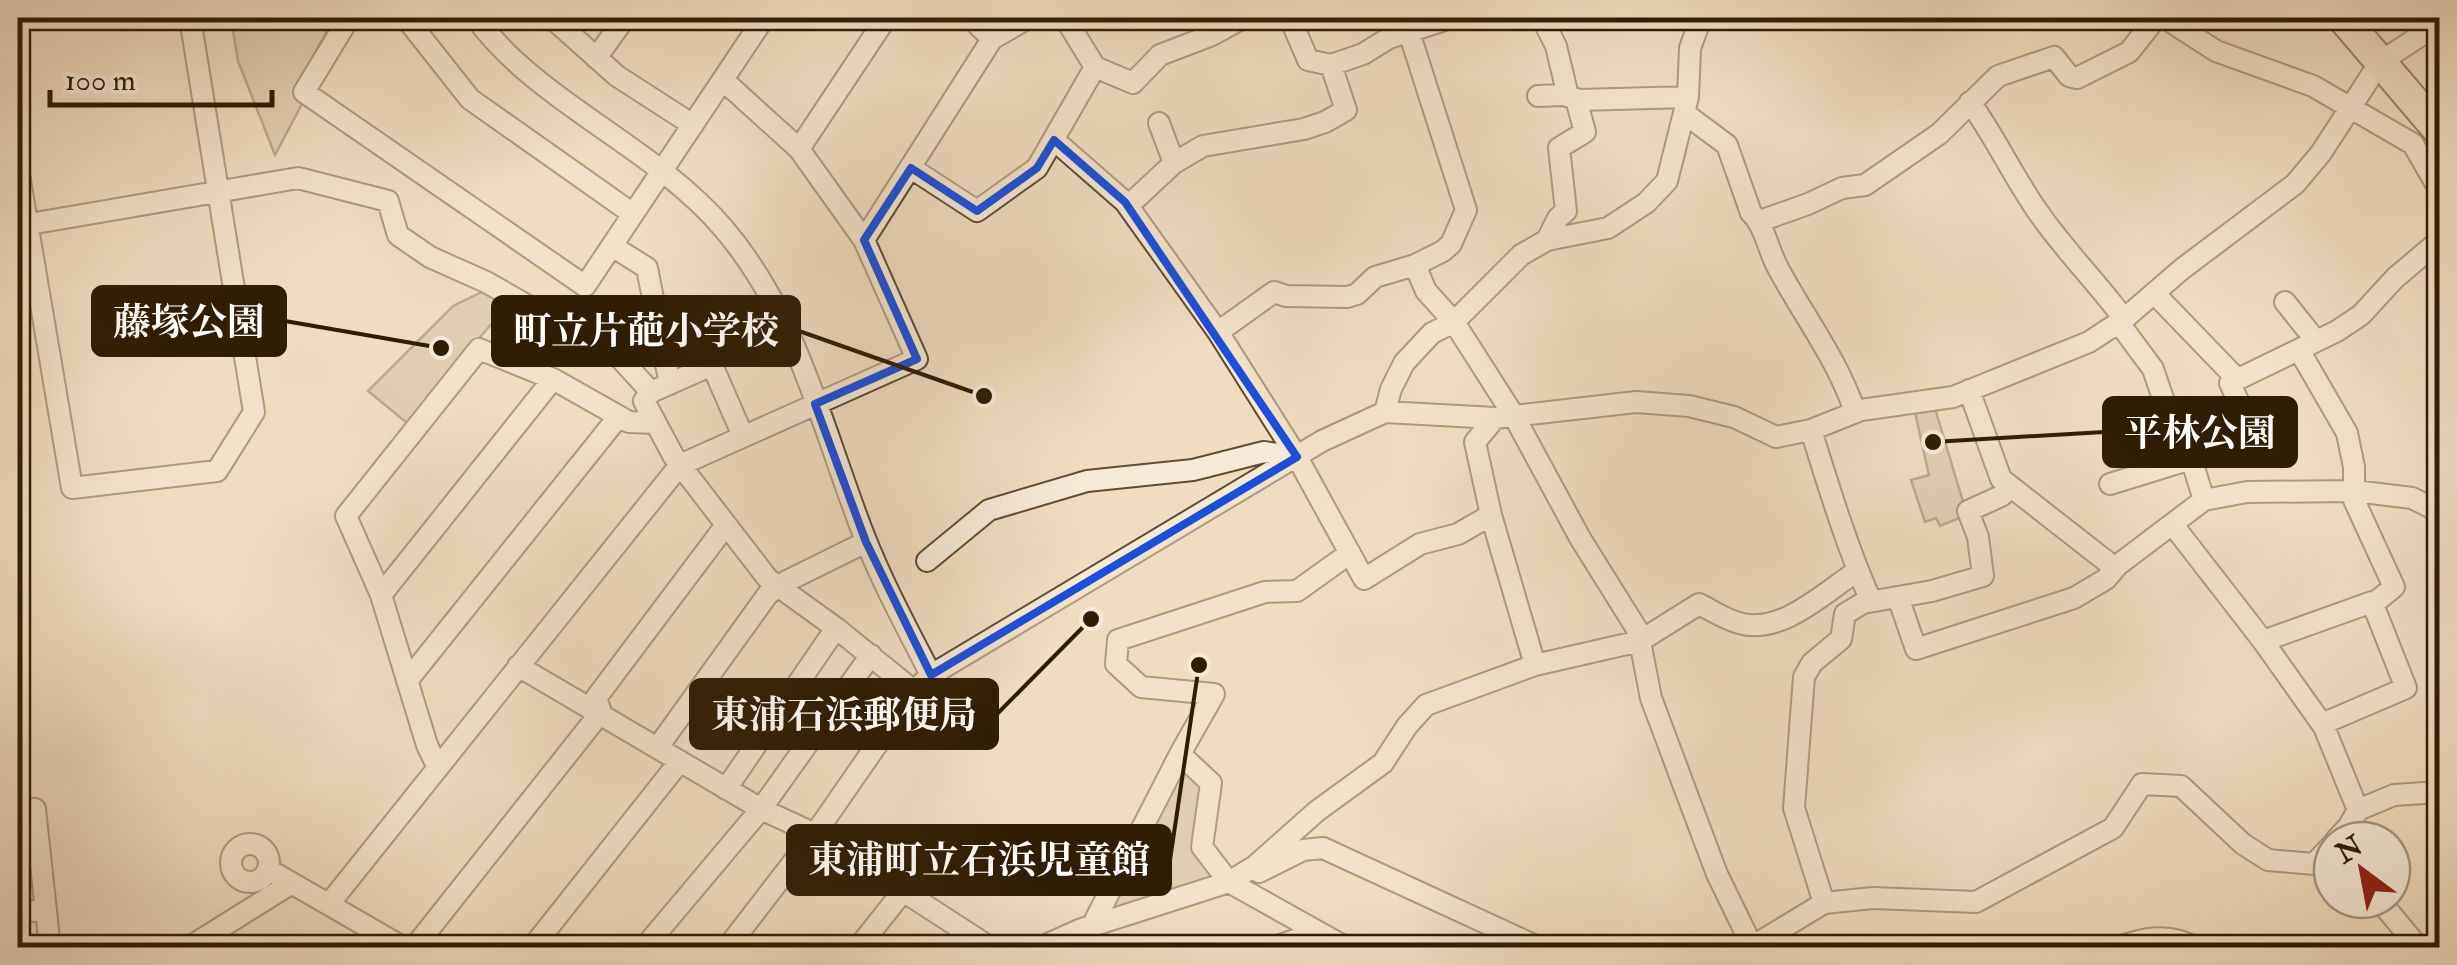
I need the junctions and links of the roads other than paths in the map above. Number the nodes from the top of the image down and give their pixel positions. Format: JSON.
{"nodes":[{"id":1,"x":190,"y":18,"type":"edge"},
{"id":2,"x":349,"y":18,"type":"edge"},
{"id":3,"x":406,"y":18,"type":"edge"},
{"id":4,"x":552,"y":18,"type":"edge"},
{"id":5,"x":626,"y":18,"type":"edge"},
{"id":6,"x":764,"y":18,"type":"edge"},
{"id":7,"x":886,"y":18,"type":"edge"},
{"id":8,"x":971,"y":18,"type":"edge"},
{"id":9,"x":1028,"y":18,"type":"edge"},
{"id":10,"x":1065,"y":18,"type":"edge"},
{"id":11,"x":1243,"y":18,"type":"edge"},
{"id":12,"x":1290,"y":18,"type":"edge"},
{"id":13,"x":1451,"y":18,"type":"edge"},
{"id":14,"x":1542,"y":18,"type":"edge"},
{"id":15,"x":1702,"y":18,"type":"edge"},
{"id":16,"x":2156,"y":18,"type":"edge"},
{"id":17,"x":2165,"y":18,"type":"edge"},
{"id":18,"x":2343,"y":18,"type":"edge"},
{"id":19,"x":479,"y":19,"type":"edge"},
{"id":20,"x":2440,"y":22,"type":"edge"},
{"id":21,"x":1410,"y":32,"type":"junction"},
{"id":22,"x":992,"y":38,"type":"junction"},
{"id":23,"x":596,"y":58,"type":"junction"},
{"id":24,"x":2380,"y":62,"type":"junction"},
{"id":25,"x":1331,"y":65,"type":"junction"},
{"id":26,"x":1096,"y":67,"type":"junction"},
{"id":27,"x":723,"y":80,"type":"junction"},
{"id":28,"x":1538,"y":96,"type":"dead end"},
{"id":29,"x":1572,"y":98,"type":"junction"},
{"id":30,"x":1970,"y":102,"type":"junction"},
{"id":31,"x":1686,"y":105,"type":"junction"},
{"id":32,"x":2348,"y":109,"type":"junction"},
{"id":33,"x":1159,"y":123,"type":"dead end"},
{"id":34,"x":693,"y":125,"type":"junction"},
{"id":35,"x":2440,"y":132,"type":"edge"},
{"id":36,"x":1054,"y":140,"type":"junction"},
{"id":37,"x":799,"y":150,"type":"junction"},
{"id":38,"x":1174,"y":163,"type":"junction"},
{"id":39,"x":911,"y":168,"type":"junction"},
{"id":40,"x":18,"y":169,"type":"edge"},
{"id":41,"x":662,"y":170,"type":"junction"},
{"id":42,"x":2440,"y":191,"type":"edge"},
{"id":43,"x":218,"y":192,"type":"junction"},
{"id":44,"x":1128,"y":206,"type":"junction"},
{"id":45,"x":633,"y":214,"type":"junction"},
{"id":46,"x":1760,"y":221,"type":"junction"},
{"id":47,"x":23,"y":225,"type":"edge"},
{"id":48,"x":864,"y":240,"type":"junction"},
{"id":49,"x":1547,"y":240,"type":"junction"},
{"id":50,"x":2440,"y":240,"type":"edge"},
{"id":51,"x":612,"y":246,"type":"junction"},
{"id":52,"x":1415,"y":265,"type":"junction"},
{"id":53,"x":2154,"y":294,"type":"junction"},
{"id":54,"x":2284,"y":302,"type":"dead end"},
{"id":55,"x":2122,"y":321,"type":"junction"},
{"id":56,"x":1454,"y":322,"type":"junction"},
{"id":57,"x":1218,"y":332,"type":"junction"},
{"id":58,"x":2307,"y":346,"type":"junction"},
{"id":59,"x":553,"y":378,"type":"junction"},
{"id":60,"x":2236,"y":378,"type":"junction"},
{"id":61,"x":660,"y":388,"type":"junction"},
{"id":62,"x":1968,"y":390,"type":"junction"},
{"id":63,"x":815,"y":404,"type":"junction"},
{"id":64,"x":1385,"y":412,"type":"junction"},
{"id":65,"x":1855,"y":412,"type":"junction"},
{"id":66,"x":619,"y":416,"type":"junction"},
{"id":67,"x":1505,"y":417,"type":"junction"},
{"id":68,"x":656,"y":423,"type":"junction"},
{"id":69,"x":1812,"y":430,"type":"junction"},
{"id":70,"x":744,"y":436,"type":"junction"},
{"id":71,"x":2189,"y":452,"type":"junction"},
{"id":72,"x":1297,"y":457,"type":"junction"},
{"id":73,"x":680,"y":464,"type":"junction"},
{"id":74,"x":2110,"y":484,"type":"dead end"},
{"id":75,"x":2010,"y":488,"type":"junction"},
{"id":76,"x":2355,"y":491,"type":"junction"},
{"id":77,"x":2204,"y":500,"type":"junction"},
{"id":78,"x":1491,"y":515,"type":"junction"},
{"id":79,"x":2440,"y":517,"type":"edge"},
{"id":80,"x":726,"y":525,"type":"junction"},
{"id":81,"x":2173,"y":525,"type":"junction"},
{"id":82,"x":866,"y":542,"type":"junction"},
{"id":83,"x":1350,"y":553,"type":"junction"},
{"id":84,"x":927,"y":562,"type":"dead end"},
{"id":85,"x":2115,"y":568,"type":"junction"},
{"id":86,"x":1856,"y":572,"type":"junction"},
{"id":87,"x":778,"y":587,"type":"junction"},
{"id":88,"x":380,"y":595,"type":"junction"},
{"id":89,"x":1898,"y":597,"type":"junction"},
{"id":90,"x":1871,"y":601,"type":"junction"},
{"id":91,"x":2373,"y":604,"type":"junction"},
{"id":92,"x":836,"y":628,"type":"junction"},
{"id":93,"x":1640,"y":641,"type":"junction"},
{"id":94,"x":2263,"y":642,"type":"junction"},
{"id":95,"x":871,"y":656,"type":"junction"},
{"id":96,"x":1535,"y":665,"type":"junction"},
{"id":97,"x":518,"y":666,"type":"junction"},
{"id":98,"x":931,"y":675,"type":"junction"},
{"id":99,"x":407,"y":681,"type":"junction"},
{"id":100,"x":914,"y":691,"type":"junction"},
{"id":101,"x":600,"y":712,"type":"junction"},
{"id":102,"x":2322,"y":724,"type":"junction"},
{"id":103,"x":658,"y":746,"type":"junction"},
{"id":104,"x":1180,"y":754,"type":"junction"},
{"id":105,"x":680,"y":762,"type":"junction"},
{"id":106,"x":438,"y":768,"type":"junction"},
{"id":107,"x":726,"y":788,"type":"junction"},
{"id":108,"x":2440,"y":792,"type":"edge"},
{"id":109,"x":761,"y":809,"type":"junction"},
{"id":110,"x":2358,"y":810,"type":"junction"},
{"id":111,"x":18,"y":811,"type":"edge"},
{"id":112,"x":2353,"y":820,"type":"edge"},
{"id":113,"x":814,"y":834,"type":"junction"},
{"id":114,"x":2312,"y":864,"type":"edge"},
{"id":115,"x":269,"y":870,"type":"dead end"},
{"id":116,"x":292,"y":883,"type":"junction"},
{"id":117,"x":1238,"y":888,"type":"junction"},
{"id":118,"x":904,"y":890,"type":"junction"},
{"id":119,"x":328,"y":904,"type":"junction"},
{"id":120,"x":1824,"y":904,"type":"junction"},
{"id":121,"x":46,"y":909,"type":"junction"},
{"id":122,"x":18,"y":912,"type":"edge"},
{"id":123,"x":2397,"y":920,"type":"edge"},
{"id":124,"x":1092,"y":926,"type":"junction"},
{"id":125,"x":1316,"y":933,"type":"junction"},
{"id":126,"x":968,"y":942,"type":"edge"},
{"id":127,"x":1753,"y":947,"type":"edge"},
{"id":128,"x":50,"y":948,"type":"edge"},
{"id":129,"x":188,"y":948,"type":"edge"},
{"id":130,"x":404,"y":948,"type":"edge"},
{"id":131,"x":414,"y":948,"type":"edge"},
{"id":132,"x":532,"y":948,"type":"edge"},
{"id":133,"x":644,"y":948,"type":"edge"},
{"id":134,"x":728,"y":948,"type":"edge"},
{"id":135,"x":858,"y":948,"type":"edge"},
{"id":136,"x":991,"y":948,"type":"edge"},
{"id":137,"x":1039,"y":948,"type":"edge"},
{"id":138,"x":1271,"y":948,"type":"edge"},
{"id":139,"x":1348,"y":948,"type":"edge"},
{"id":140,"x":1540,"y":948,"type":"edge"},
{"id":141,"x":2116,"y":948,"type":"edge"},
{"id":142,"x":2196,"y":948,"type":"edge"},
{"id":143,"x":2420,"y":948,"type":"edge"}],
"edges":[{"from":1,"to":43,"type":"street"},
{"from":2,"to":51,"type":"street"},
{"from":3,"to":45,"type":"street"},
{"from":4,"to":23,"type":"street"},
{"from":5,"to":23,"type":"street"},
{"from":6,"to":27,"type":"street"},
{"from":7,"to":37,"type":"street"},
{"from":8,"to":22,"type":"street"},
{"from":9,"to":22,"type":"street"},
{"from":10,"to":26,"type":"street"},
{"from":11,"to":26,"type":"street"},
{"from":12,"to":25,"type":"street"},
{"from":13,"to":21,"type":"street"},
{"from":14,"to":29,"type":"street"},
{"from":15,"to":31,"type":"street"},
{"from":16,"to":30,"type":"street"},
{"from":17,"to":32,"type":"street"},
{"from":18,"to":24,"type":"highway"},
{"from":19,"to":41,"type":"street"},
{"from":20,"to":24,"type":"street"},
{"from":21,"to":25,"type":"street"},
{"from":21,"to":52,"type":"street"},
{"from":22,"to":39,"type":"street"},
{"from":23,"to":34,"type":"street"},
{"from":24,"to":32,"type":"street"},
{"from":24,"to":35,"type":"highway"},
{"from":25,"to":38,"type":"street"},
{"from":26,"to":36,"type":"street"},
{"from":27,"to":34,"type":"street"},
{"from":27,"to":37,"type":"street"},
{"from":28,"to":29,"type":"street"},
{"from":29,"to":31,"type":"street"},
{"from":29,"to":49,"type":"street"},
{"from":30,"to":46,"type":"street"},
{"from":30,"to":55,"type":"street"},
{"from":31,"to":46,"type":"street"},
{"from":31,"to":49,"type":"street"},
{"from":32,"to":42,"type":"street"},
{"from":32,"to":53,"type":"street"},
{"from":33,"to":38,"type":"street"},
{"from":34,"to":41,"type":"street"},
{"from":36,"to":39,"type":"street"},
{"from":36,"to":44,"type":"street"},
{"from":37,"to":48,"type":"street"},
{"from":38,"to":44,"type":"street"},
{"from":39,"to":48,"type":"street"},
{"from":40,"to":47,"type":"street"},
{"from":41,"to":45,"type":"street"},
{"from":41,"to":63,"type":"street"},
{"from":43,"to":47,"type":"street"},
{"from":43,"to":47,"type":"street"},
{"from":43,"to":61,"type":"street"},
{"from":44,"to":57,"type":"street"},
{"from":45,"to":51,"type":"street"},
{"from":46,"to":65,"type":"street"},
{"from":48,"to":63,"type":"street"},
{"from":49,"to":56,"type":"street"},
{"from":50,"to":58,"type":"street"},
{"from":51,"to":61,"type":"street"},
{"from":52,"to":56,"type":"street"},
{"from":52,"to":57,"type":"street"},
{"from":53,"to":55,"type":"street"},
{"from":53,"to":60,"type":"street"},
{"from":54,"to":58,"type":"street"},
{"from":55,"to":62,"type":"street"},
{"from":55,"to":71,"type":"street"},
{"from":56,"to":64,"type":"street"},
{"from":56,"to":67,"type":"street"},
{"from":57,"to":72,"type":"street"},
{"from":58,"to":60,"type":"street"},
{"from":58,"to":76,"type":"street"},
{"from":59,"to":66,"type":"street"},
{"from":59,"to":88,"type":"street"},
{"from":59,"to":88,"type":"street"},
{"from":60,"to":71,"type":"street"},
{"from":61,"to":68,"type":"street"},
{"from":61,"to":70,"type":"street"},
{"from":62,"to":65,"type":"street"},
{"from":62,"to":75,"type":"street"},
{"from":63,"to":70,"type":"street"},
{"from":63,"to":82,"type":"street"},
{"from":64,"to":67,"type":"street"},
{"from":64,"to":72,"type":"street"},
{"from":65,"to":69,"type":"street"},
{"from":66,"to":68,"type":"street"},
{"from":66,"to":99,"type":"street"},
{"from":67,"to":69,"type":"street"},
{"from":67,"to":78,"type":"street"},
{"from":67,"to":93,"type":"street"},
{"from":68,"to":73,"type":"street"},
{"from":69,"to":86,"type":"street"},
{"from":70,"to":73,"type":"street"},
{"from":71,"to":74,"type":"street"},
{"from":71,"to":77,"type":"street"},
{"from":72,"to":83,"type":"street"},
{"from":72,"to":84,"type":"street"},
{"from":72,"to":98,"type":"street"},
{"from":73,"to":80,"type":"street"},
{"from":73,"to":97,"type":"street"},
{"from":75,"to":85,"type":"street"},
{"from":75,"to":89,"type":"street"},
{"from":76,"to":77,"type":"street"},
{"from":76,"to":79,"type":"street"},
{"from":76,"to":91,"type":"street"},
{"from":77,"to":81,"type":"street"},
{"from":78,"to":83,"type":"street"},
{"from":78,"to":96,"type":"street"},
{"from":80,"to":87,"type":"street"},
{"from":80,"to":101,"type":"street"},
{"from":81,"to":85,"type":"street"},
{"from":81,"to":94,"type":"street"},
{"from":82,"to":87,"type":"street"},
{"from":82,"to":98,"type":"street"},
{"from":83,"to":104,"type":"street"},
{"from":85,"to":89,"type":"street"},
{"from":86,"to":90,"type":"street"},
{"from":86,"to":93,"type":"street"},
{"from":87,"to":92,"type":"street"},
{"from":87,"to":103,"type":"street"},
{"from":88,"to":99,"type":"street"},
{"from":89,"to":90,"type":"street"},
{"from":90,"to":120,"type":"street"},
{"from":91,"to":94,"type":"street"},
{"from":91,"to":102,"type":"street"},
{"from":92,"to":95,"type":"street"},
{"from":92,"to":107,"type":"street"},
{"from":93,"to":96,"type":"street"},
{"from":93,"to":127,"type":"street"},
{"from":94,"to":102,"type":"street"},
{"from":95,"to":100,"type":"street"},
{"from":95,"to":109,"type":"street"},
{"from":96,"to":117,"type":"street"},
{"from":97,"to":101,"type":"street"},
{"from":97,"to":106,"type":"street"},
{"from":98,"to":100,"type":"street"},
{"from":99,"to":106,"type":"street"},
{"from":100,"to":113,"type":"street"},
{"from":101,"to":103,"type":"street"},
{"from":101,"to":131,"type":"street"},
{"from":102,"to":110,"type":"street"},
{"from":103,"to":105,"type":"street"},
{"from":104,"to":117,"type":"street"},
{"from":104,"to":124,"type":"street"},
{"from":105,"to":107,"type":"street"},
{"from":105,"to":132,"type":"street"},
{"from":106,"to":119,"type":"street"},
{"from":107,"to":109,"type":"street"},
{"from":108,"to":110,"type":"street"},
{"from":109,"to":113,"type":"street"},
{"from":109,"to":133,"type":"street"},
{"from":110,"to":112,"type":"street"},
{"from":111,"to":121,"type":"street"},
{"from":113,"to":118,"type":"street"},
{"from":113,"to":134,"type":"street"},
{"from":114,"to":120,"type":"street"},
{"from":115,"to":116,"type":"street"},
{"from":116,"to":119,"type":"street"},
{"from":116,"to":129,"type":"street"},
{"from":117,"to":124,"type":"street"},
{"from":117,"to":125,"type":"street"},
{"from":117,"to":140,"type":"street"},
{"from":118,"to":126,"type":"street"},
{"from":118,"to":135,"type":"street"},
{"from":119,"to":130,"type":"street"},
{"from":120,"to":127,"type":"street"},
{"from":121,"to":122,"type":"street"},
{"from":121,"to":128,"type":"street"},
{"from":123,"to":143,"type":"street"},
{"from":124,"to":137,"type":"street"},
{"from":125,"to":138,"type":"street"},
{"from":125,"to":139,"type":"street"},
{"from":126,"to":136,"type":"street"},
{"from":141,"to":142,"type":"street"}]}
